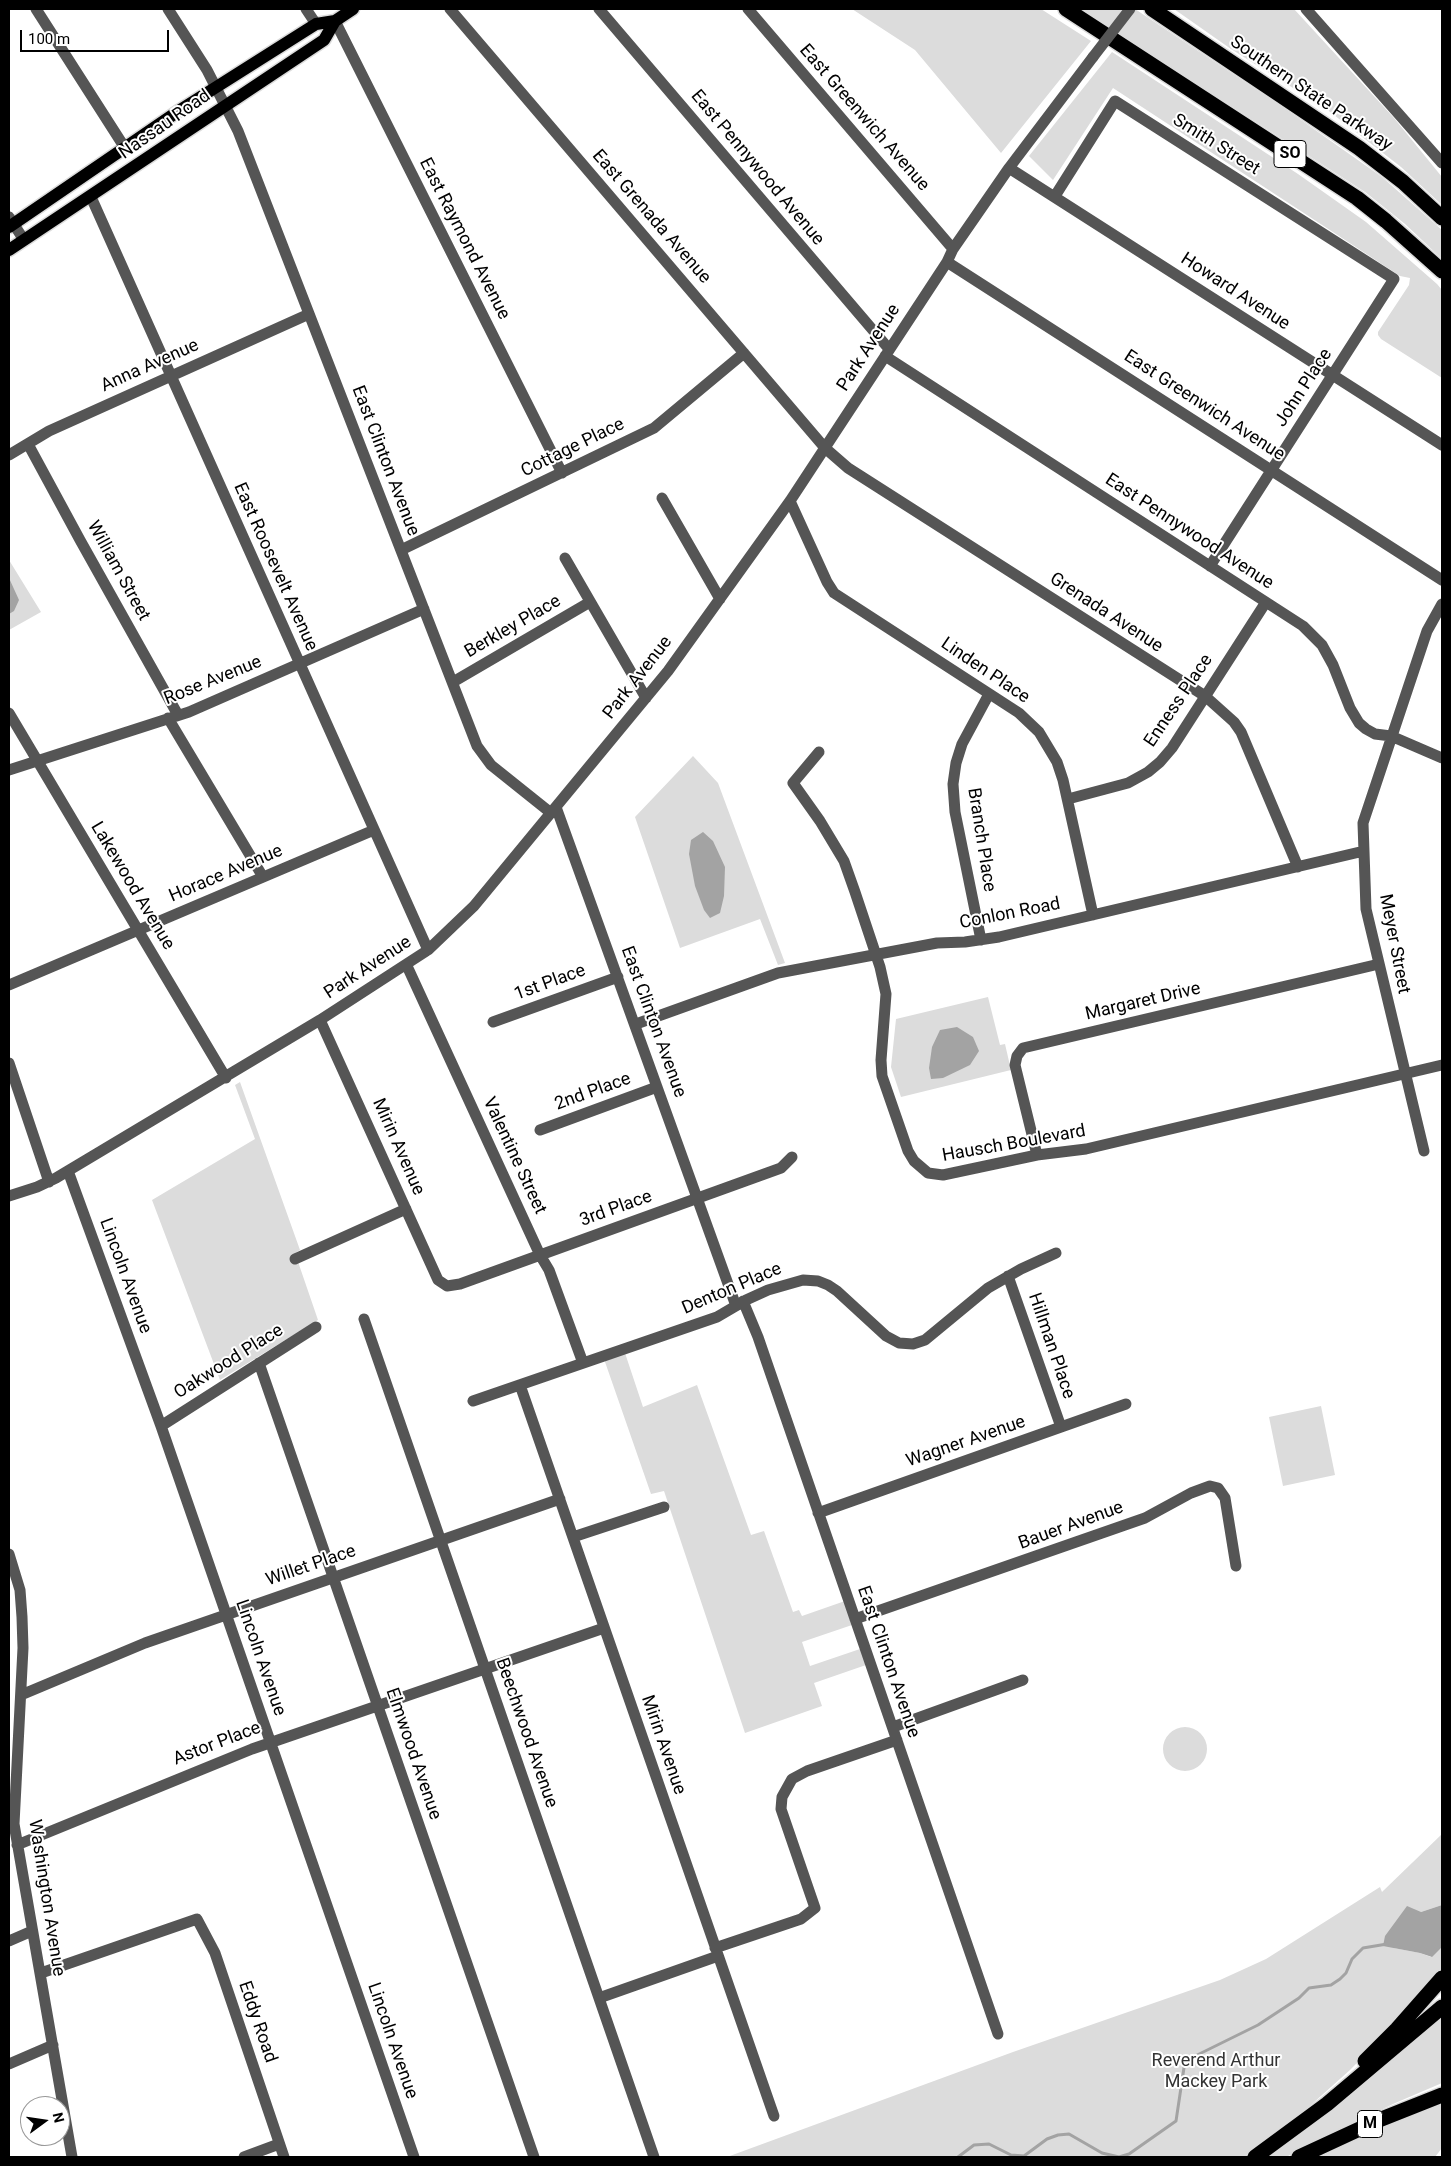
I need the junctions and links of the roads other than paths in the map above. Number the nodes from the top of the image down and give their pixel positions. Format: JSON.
{"nodes":[{"id":1,"x":36,"y":9,"type":"edge"},
{"id":2,"x":168,"y":9,"type":"edge"},
{"id":3,"x":306,"y":9,"type":"edge"},
{"id":4,"x":353,"y":9,"type":"edge"},
{"id":5,"x":450,"y":9,"type":"edge"},
{"id":6,"x":599,"y":9,"type":"edge"},
{"id":7,"x":748,"y":9,"type":"edge"},
{"id":8,"x":1066,"y":9,"type":"edge"},
{"id":9,"x":1130,"y":9,"type":"edge"},
{"id":10,"x":1152,"y":9,"type":"edge"},
{"id":11,"x":1306,"y":9,"type":"edge"},
{"id":12,"x":335,"y":21,"type":"junction"},
{"id":13,"x":316,"y":24,"type":"junction"},
{"id":14,"x":220,"y":97,"type":"junction"},
{"id":15,"x":125,"y":148,"type":"junction"},
{"id":16,"x":1442,"y":163,"type":"edge"},
{"id":17,"x":1009,"y":168,"type":"junction"},
{"id":18,"x":1054,"y":196,"type":"junction"},
{"id":19,"x":90,"y":197,"type":"junction"},
{"id":20,"x":1442,"y":218,"type":"edge"},
{"id":21,"x":10,"y":223,"type":"edge"},
{"id":22,"x":24,"y":240,"type":"junction"},
{"id":23,"x":953,"y":249,"type":"junction"},
{"id":24,"x":9,"y":250,"type":"edge"},
{"id":25,"x":947,"y":262,"type":"junction"},
{"id":26,"x":1442,"y":271,"type":"edge"},
{"id":27,"x":1394,"y":279,"type":"joint"},
{"id":28,"x":309,"y":314,"type":"junction"},
{"id":29,"x":887,"y":352,"type":"junction"},
{"id":30,"x":744,"y":353,"type":"junction"},
{"id":31,"x":1333,"y":375,"type":"junction"},
{"id":32,"x":171,"y":376,"type":"junction"},
{"id":33,"x":28,"y":444,"type":"junction"},
{"id":34,"x":1442,"y":445,"type":"edge"},
{"id":35,"x":825,"y":448,"type":"junction"},
{"id":36,"x":9,"y":455,"type":"edge"},
{"id":37,"x":1271,"y":470,"type":"junction"},
{"id":38,"x":562,"y":473,"type":"junction"},
{"id":39,"x":662,"y":498,"type":"dead end"},
{"id":40,"x":790,"y":501,"type":"junction"},
{"id":41,"x":401,"y":550,"type":"junction"},
{"id":42,"x":564,"y":558,"type":"dead end"},
{"id":43,"x":1210,"y":566,"type":"junction"},
{"id":44,"x":1442,"y":580,"type":"edge"},
{"id":45,"x":720,"y":599,"type":"junction"},
{"id":46,"x":590,"y":602,"type":"junction"},
{"id":47,"x":1266,"y":602,"type":"junction"},
{"id":48,"x":1442,"y":604,"type":"edge"},
{"id":49,"x":424,"y":609,"type":"junction"},
{"id":50,"x":300,"y":665,"type":"junction"},
{"id":51,"x":453,"y":682,"type":"junction"},
{"id":52,"x":989,"y":694,"type":"junction"},
{"id":53,"x":1205,"y":696,"type":"junction"},
{"id":54,"x":646,"y":698,"type":"junction"},
{"id":55,"x":9,"y":713,"type":"edge"},
{"id":56,"x":173,"y":717,"type":"junction"},
{"id":57,"x":1391,"y":736,"type":"junction"},
{"id":58,"x":819,"y":752,"type":"dead end"},
{"id":59,"x":1442,"y":758,"type":"edge"},
{"id":60,"x":37,"y":761,"type":"junction"},
{"id":61,"x":9,"y":770,"type":"edge"},
{"id":62,"x":1068,"y":799,"type":"junction"},
{"id":63,"x":554,"y":810,"type":"junction"},
{"id":64,"x":374,"y":830,"type":"junction"},
{"id":65,"x":1364,"y":851,"type":"junction"},
{"id":66,"x":1298,"y":867,"type":"junction"},
{"id":67,"x":263,"y":877,"type":"junction"},
{"id":68,"x":1093,"y":915,"type":"junction"},
{"id":69,"x":138,"y":930,"type":"junction"},
{"id":70,"x":981,"y":940,"type":"junction"},
{"id":71,"x":428,"y":950,"type":"junction"},
{"id":72,"x":875,"y":954,"type":"junction"},
{"id":73,"x":1379,"y":964,"type":"junction"},
{"id":74,"x":407,"y":966,"type":"junction"},
{"id":75,"x":618,"y":977,"type":"junction"},
{"id":76,"x":9,"y":985,"type":"edge"},
{"id":77,"x":320,"y":1020,"type":"junction"},
{"id":78,"x":493,"y":1022,"type":"dead end"},
{"id":79,"x":636,"y":1024,"type":"junction"},
{"id":80,"x":9,"y":1064,"type":"edge"},
{"id":81,"x":1442,"y":1065,"type":"edge"},
{"id":82,"x":1405,"y":1074,"type":"junction"},
{"id":83,"x":226,"y":1078,"type":"junction"},
{"id":84,"x":658,"y":1087,"type":"junction"},
{"id":85,"x":540,"y":1130,"type":"dead end"},
{"id":86,"x":1424,"y":1151,"type":"dead end"},
{"id":87,"x":1037,"y":1155,"type":"junction"},
{"id":88,"x":792,"y":1158,"type":"dead end"},
{"id":89,"x":68,"y":1172,"type":"junction"},
{"id":90,"x":49,"y":1182,"type":"junction"},
{"id":91,"x":9,"y":1196,"type":"edge"},
{"id":92,"x":698,"y":1198,"type":"junction"},
{"id":93,"x":406,"y":1209,"type":"junction"},
{"id":94,"x":1056,"y":1253,"type":"dead end"},
{"id":95,"x":540,"y":1255,"type":"junction"},
{"id":96,"x":295,"y":1258,"type":"dead end"},
{"id":97,"x":1008,"y":1276,"type":"junction"},
{"id":98,"x":447,"y":1286,"type":"joint"},
{"id":99,"x":740,"y":1304,"type":"junction"},
{"id":100,"x":364,"y":1319,"type":"dead end"},
{"id":101,"x":316,"y":1327,"type":"dead end"},
{"id":102,"x":259,"y":1363,"type":"junction"},
{"id":103,"x":583,"y":1363,"type":"junction"},
{"id":104,"x":520,"y":1384,"type":"junction"},
{"id":105,"x":473,"y":1400,"type":"dead end"},
{"id":106,"x":1126,"y":1404,"type":"dead end"},
{"id":107,"x":160,"y":1426,"type":"junction"},
{"id":108,"x":1061,"y":1427,"type":"junction"},
{"id":109,"x":560,"y":1499,"type":"junction"},
{"id":110,"x":664,"y":1507,"type":"dead end"},
{"id":111,"x":818,"y":1513,"type":"junction"},
{"id":112,"x":573,"y":1537,"type":"junction"},
{"id":113,"x":440,"y":1540,"type":"junction"},
{"id":114,"x":9,"y":1554,"type":"edge"},
{"id":115,"x":1236,"y":1566,"type":"dead end"},
{"id":116,"x":333,"y":1577,"type":"junction"},
{"id":117,"x":226,"y":1614,"type":"junction"},
{"id":118,"x":855,"y":1619,"type":"junction"},
{"id":119,"x":604,"y":1628,"type":"junction"},
{"id":120,"x":485,"y":1669,"type":"junction"},
{"id":121,"x":1024,"y":1680,"type":"dead end"},
{"id":122,"x":21,"y":1695,"type":"junction"},
{"id":123,"x":378,"y":1706,"type":"junction"},
{"id":124,"x":893,"y":1727,"type":"junction"},
{"id":125,"x":897,"y":1740,"type":"junction"},
{"id":126,"x":271,"y":1743,"type":"junction"},
{"id":127,"x":14,"y":1836,"type":"edge"},
{"id":128,"x":32,"y":1931,"type":"junction"},
{"id":129,"x":9,"y":1941,"type":"edge"},
{"id":130,"x":717,"y":1952,"type":"junction"},
{"id":131,"x":40,"y":1973,"type":"junction"},
{"id":132,"x":1442,"y":1978,"type":"edge"},
{"id":133,"x":599,"y":1998,"type":"junction"},
{"id":134,"x":1442,"y":2006,"type":"edge"},
{"id":135,"x":998,"y":2034,"type":"dead end"},
{"id":136,"x":53,"y":2046,"type":"junction"},
{"id":137,"x":9,"y":2064,"type":"edge"},
{"id":138,"x":1442,"y":2095,"type":"edge"},
{"id":139,"x":774,"y":2116,"type":"dead end"},
{"id":140,"x":1284,"y":2135,"type":"junction"},
{"id":141,"x":280,"y":2144,"type":"junction"},
{"id":142,"x":72,"y":2157,"type":"edge"},
{"id":143,"x":244,"y":2157,"type":"edge"},
{"id":144,"x":284,"y":2157,"type":"edge"},
{"id":145,"x":414,"y":2157,"type":"edge"},
{"id":146,"x":534,"y":2157,"type":"edge"},
{"id":147,"x":654,"y":2157,"type":"edge"},
{"id":148,"x":1255,"y":2157,"type":"edge"},
{"id":149,"x":1299,"y":2157,"type":"edge"}],
"edges":[{"from":1,"to":15,"type":"street"},
{"from":2,"to":14,"type":"street","name":"East Clinton Avenue"},
{"from":3,"to":13,"type":"street"},
{"from":4,"to":12,"type":"main road","name":"Nassau Road"},
{"from":5,"to":30,"type":"street","name":"East Grenada Avenue"},
{"from":6,"to":29,"type":"street","name":"East Pennywood Avenue"},
{"from":7,"to":23,"type":"street","name":"East Greenwich Avenue"},
{"from":8,"to":26,"type":"highway","number":"SO"},
{"from":9,"to":17,"type":"street","name":"Park Avenue","bridge":true},
{"from":10,"to":20,"type":"highway","name":"Southern State Parkway","number":"SO"},
{"from":11,"to":16,"type":"street"},
{"from":12,"to":13,"type":"main road","name":"Nassau Road"},
{"from":12,"to":14,"type":"main road","name":"Nassau Road"},
{"from":12,"to":38,"type":"street","name":"East Raymond Avenue"},
{"from":13,"to":14,"type":"main road","name":"Nassau Road"},
{"from":14,"to":15,"type":"main road","name":"Nassau Road"},
{"from":14,"to":19,"type":"main road","name":"Nassau Road"},
{"from":14,"to":28,"type":"street","name":"East Clinton Avenue"},
{"from":15,"to":21,"type":"main road","name":"Nassau Road"},
{"from":17,"to":18,"type":"street","name":"Howard Avenue"},
{"from":17,"to":23,"type":"street","name":"Park Avenue"},
{"from":18,"to":27,"type":"street","name":"Smith Street"},
{"from":18,"to":31,"type":"street","name":"Howard Avenue"},
{"from":19,"to":22,"type":"main road","name":"Nassau Road"},
{"from":19,"to":32,"type":"street","name":"East Roosevelt Avenue"},
{"from":21,"to":22,"type":"street"},
{"from":22,"to":24,"type":"main road","name":"Nassau Road"},
{"from":23,"to":25,"type":"street","name":"Park Avenue"},
{"from":25,"to":29,"type":"street","name":"Park Avenue"},
{"from":25,"to":37,"type":"street","name":"East Greenwich Avenue"},
{"from":27,"to":31,"type":"street","name":"John Place"},
{"from":28,"to":32,"type":"street","name":"Anna Avenue"},
{"from":28,"to":41,"type":"street","name":"East Clinton Avenue"},
{"from":29,"to":35,"type":"street","name":"Park Avenue"},
{"from":29,"to":43,"type":"street","name":"East Pennywood Avenue"},
{"from":30,"to":35,"type":"street","name":"East Grenada Avenue"},
{"from":30,"to":38,"type":"street","name":"Cottage Place"},
{"from":31,"to":34,"type":"street","name":"Howard Avenue"},
{"from":31,"to":37,"type":"street","name":"John Place"},
{"from":32,"to":33,"type":"street","name":"Anna Avenue"},
{"from":32,"to":50,"type":"street","name":"East Roosevelt Avenue"},
{"from":33,"to":36,"type":"street","name":"Anna Avenue"},
{"from":33,"to":56,"type":"street","name":"William Street"},
{"from":35,"to":40,"type":"street","name":"Park Avenue"},
{"from":35,"to":53,"type":"street","name":"Grenada Avenue"},
{"from":37,"to":43,"type":"street","name":"John Place"},
{"from":37,"to":44,"type":"street","name":"East Greenwich Avenue"},
{"from":38,"to":41,"type":"street","name":"Cottage Place"},
{"from":39,"to":45,"type":"street"},
{"from":40,"to":45,"type":"street","name":"Park Avenue"},
{"from":40,"to":52,"type":"street","name":"Linden Place"},
{"from":41,"to":49,"type":"street","name":"East Clinton Avenue"},
{"from":42,"to":46,"type":"street"},
{"from":43,"to":47,"type":"street","name":"East Pennywood Avenue"},
{"from":45,"to":54,"type":"street","name":"Park Avenue"},
{"from":46,"to":51,"type":"street","name":"Berkley Place"},
{"from":46,"to":54,"type":"street"},
{"from":47,"to":53,"type":"street","name":"Enness Place"},
{"from":47,"to":57,"type":"street","name":"East Pennywood Avenue"},
{"from":48,"to":57,"type":"street","name":"Meyer Street"},
{"from":49,"to":50,"type":"street","name":"Rose Avenue"},
{"from":49,"to":51,"type":"street","name":"East Clinton Avenue"},
{"from":50,"to":56,"type":"street","name":"Rose Avenue"},
{"from":50,"to":64,"type":"street","name":"East Roosevelt Avenue"},
{"from":51,"to":63,"type":"street","name":"East Clinton Avenue"},
{"from":52,"to":62,"type":"street","name":"Linden Place"},
{"from":52,"to":70,"type":"street","name":"Branch Place"},
{"from":53,"to":62,"type":"street","name":"Enness Place"},
{"from":53,"to":66,"type":"street","name":"Grenada Avenue"},
{"from":54,"to":63,"type":"street","name":"Park Avenue"},
{"from":55,"to":60,"type":"street","name":"Lakewood Avenue"},
{"from":56,"to":60,"type":"street","name":"Rose Avenue"},
{"from":56,"to":67,"type":"street","name":"William Street"},
{"from":57,"to":59,"type":"street","name":"East Pennywood Avenue"},
{"from":57,"to":65,"type":"street","name":"Meyer Street"},
{"from":58,"to":72,"type":"street","name":"Hausch Boulevard"},
{"from":60,"to":61,"type":"street","name":"Rose Avenue"},
{"from":60,"to":69,"type":"street","name":"Lakewood Avenue"},
{"from":62,"to":68,"type":"street","name":"Linden Place"},
{"from":63,"to":71,"type":"street","name":"Park Avenue"},
{"from":63,"to":75,"type":"street","name":"East Clinton Avenue"},
{"from":64,"to":67,"type":"street","name":"Horace Avenue"},
{"from":64,"to":71,"type":"street","name":"East Roosevelt Avenue"},
{"from":65,"to":66,"type":"street","name":"Conlon Road"},
{"from":65,"to":73,"type":"street","name":"Meyer Street"},
{"from":66,"to":68,"type":"street","name":"Conlon Road"},
{"from":67,"to":69,"type":"street","name":"Horace Avenue"},
{"from":68,"to":70,"type":"street","name":"Conlon Road"},
{"from":69,"to":76,"type":"street","name":"Horace Avenue"},
{"from":69,"to":83,"type":"street","name":"Lakewood Avenue"},
{"from":70,"to":72,"type":"street","name":"Conlon Road"},
{"from":71,"to":74,"type":"street","name":"Park Avenue"},
{"from":72,"to":79,"type":"street","name":"Conlon Road"},
{"from":72,"to":87,"type":"street","name":"Hausch Boulevard"},
{"from":73,"to":82,"type":"street","name":"Meyer Street"},
{"from":73,"to":87,"type":"street","name":"Margaret Drive"},
{"from":74,"to":77,"type":"street","name":"Park Avenue"},
{"from":74,"to":95,"type":"street","name":"Valentine Street"},
{"from":75,"to":78,"type":"street","name":"1st Place"},
{"from":75,"to":79,"type":"street","name":"East Clinton Avenue"},
{"from":77,"to":83,"type":"street","name":"Park Avenue"},
{"from":77,"to":93,"type":"street","name":"Mirin Avenue"},
{"from":79,"to":84,"type":"street","name":"East Clinton Avenue"},
{"from":80,"to":90,"type":"street"},
{"from":81,"to":82,"type":"street","name":"Hausch Boulevard"},
{"from":82,"to":86,"type":"street","name":"Meyer Street"},
{"from":82,"to":87,"type":"street","name":"Hausch Boulevard"},
{"from":83,"to":89,"type":"street","name":"Park Avenue"},
{"from":84,"to":85,"type":"street","name":"2nd Place"},
{"from":84,"to":92,"type":"street","name":"East Clinton Avenue"},
{"from":88,"to":92,"type":"street","name":"3rd Place"},
{"from":89,"to":90,"type":"street","name":"Park Avenue"},
{"from":89,"to":107,"type":"street","name":"Lincoln Avenue"},
{"from":90,"to":91,"type":"street","name":"Park Avenue"},
{"from":92,"to":95,"type":"street","name":"3rd Place"},
{"from":92,"to":99,"type":"street","name":"East Clinton Avenue"},
{"from":93,"to":96,"type":"street"},
{"from":93,"to":98,"type":"street","name":"Mirin Avenue"},
{"from":94,"to":97,"type":"street","name":"Denton Place"},
{"from":95,"to":98,"type":"street","name":"3rd Place"},
{"from":95,"to":103,"type":"street","name":"Valentine Street"},
{"from":97,"to":99,"type":"street","name":"Denton Place"},
{"from":97,"to":108,"type":"street","name":"Hillman Place"},
{"from":99,"to":103,"type":"street","name":"Denton Place"},
{"from":99,"to":111,"type":"street","name":"East Clinton Avenue"},
{"from":100,"to":113,"type":"street","name":"Beechwood Avenue"},
{"from":101,"to":102,"type":"street","name":"Oakwood Place"},
{"from":102,"to":107,"type":"street","name":"Oakwood Place"},
{"from":102,"to":116,"type":"street","name":"Elmwood Avenue"},
{"from":103,"to":104,"type":"street","name":"Denton Place"},
{"from":104,"to":105,"type":"street","name":"Denton Place"},
{"from":104,"to":109,"type":"street","name":"Mirin Avenue"},
{"from":106,"to":108,"type":"street","name":"Wagner Avenue"},
{"from":107,"to":117,"type":"street","name":"Lincoln Avenue"},
{"from":108,"to":111,"type":"street","name":"Wagner Avenue"},
{"from":109,"to":112,"type":"street","name":"Mirin Avenue"},
{"from":109,"to":113,"type":"street","name":"Willet Place"},
{"from":110,"to":112,"type":"street"},
{"from":111,"to":118,"type":"street","name":"East Clinton Avenue"},
{"from":112,"to":119,"type":"street","name":"Mirin Avenue"},
{"from":113,"to":116,"type":"street","name":"Willet Place"},
{"from":113,"to":120,"type":"street","name":"Beechwood Avenue"},
{"from":114,"to":122,"type":"street","name":"Washington Avenue"},
{"from":115,"to":118,"type":"street","name":"Bauer Avenue"},
{"from":116,"to":117,"type":"street","name":"Willet Place"},
{"from":116,"to":123,"type":"street","name":"Elmwood Avenue"},
{"from":117,"to":122,"type":"street","name":"Willet Place"},
{"from":117,"to":126,"type":"street","name":"Lincoln Avenue"},
{"from":118,"to":124,"type":"street","name":"East Clinton Avenue"},
{"from":119,"to":120,"type":"street","name":"Astor Place"},
{"from":119,"to":130,"type":"street","name":"Mirin Avenue"},
{"from":120,"to":123,"type":"street","name":"Astor Place"},
{"from":120,"to":133,"type":"street","name":"Beechwood Avenue"},
{"from":121,"to":124,"type":"street"},
{"from":122,"to":127,"type":"street","name":"Washington Avenue"},
{"from":123,"to":126,"type":"street","name":"Astor Place"},
{"from":123,"to":146,"type":"street","name":"Elmwood Avenue"},
{"from":124,"to":125,"type":"street","name":"East Clinton Avenue"},
{"from":125,"to":130,"type":"street"},
{"from":125,"to":135,"type":"street","name":"East Clinton Avenue"},
{"from":126,"to":127,"type":"street","name":"Astor Place"},
{"from":126,"to":145,"type":"street","name":"Lincoln Avenue"},
{"from":127,"to":128,"type":"street","name":"Washington Avenue"},
{"from":128,"to":129,"type":"street"},
{"from":128,"to":131,"type":"street","name":"Washington Avenue"},
{"from":130,"to":133,"type":"street"},
{"from":130,"to":139,"type":"street","name":"Mirin Avenue"},
{"from":131,"to":136,"type":"street","name":"Washington Avenue"},
{"from":131,"to":141,"type":"street","name":"Eddy Road"},
{"from":132,"to":140,"type":"highway"},
{"from":133,"to":147,"type":"street","name":"Beechwood Avenue"},
{"from":134,"to":140,"type":"highway"},
{"from":136,"to":137,"type":"street"},
{"from":136,"to":142,"type":"street","name":"Washington Avenue"},
{"from":138,"to":149,"type":"highway","number":"M"},
{"from":140,"to":148,"type":"highway"},
{"from":141,"to":143,"type":"street"},
{"from":141,"to":144,"type":"street","name":"Eddy Road"}]}
